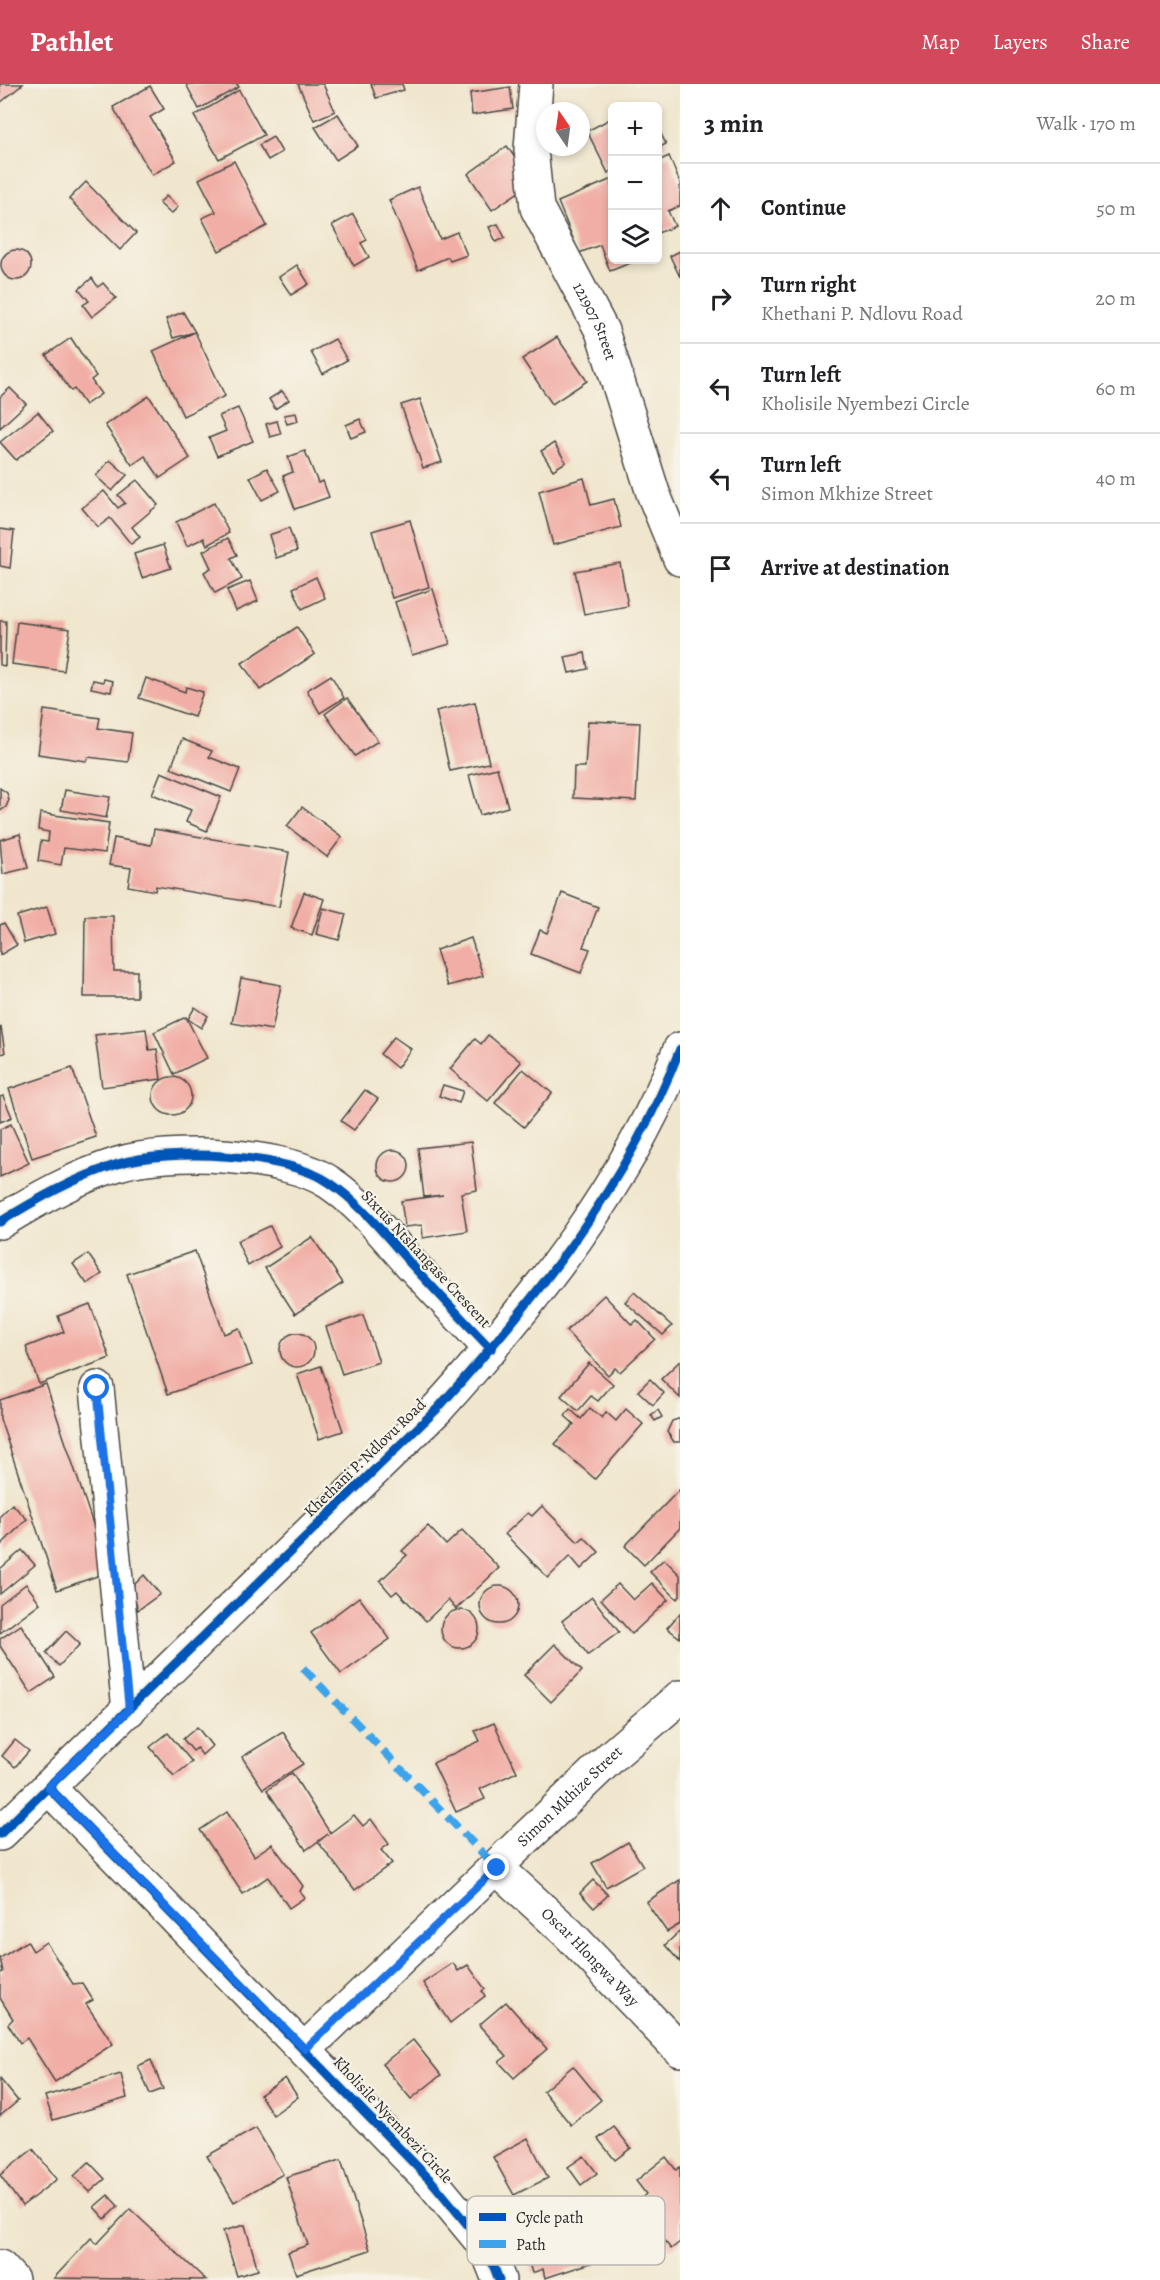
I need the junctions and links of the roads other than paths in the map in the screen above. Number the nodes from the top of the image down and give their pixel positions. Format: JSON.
{"nodes":[{"id":1,"x":536,"y":84,"type":"edge"},
{"id":2,"x":680,"y":559,"type":"edge"},
{"id":3,"x":680,"y":1049,"type":"edge"},
{"id":4,"x":0,"y":1222,"type":"edge"},
{"id":5,"x":491,"y":1349,"type":"junction"},
{"id":6,"x":97,"y":1388,"type":"dead end"},
{"id":7,"x":680,"y":1697,"type":"edge"},
{"id":8,"x":129,"y":1710,"type":"junction"},
{"id":9,"x":48,"y":1787,"type":"junction"},
{"id":10,"x":0,"y":1834,"type":"edge"},
{"id":11,"x":497,"y":1868,"type":"junction"},
{"id":12,"x":305,"y":2049,"type":"junction"},
{"id":13,"x":680,"y":2050,"type":"edge"},
{"id":14,"x":467,"y":2222,"type":"edge"},
{"id":15,"x":493,"y":2265,"type":"edge"},
{"id":16,"x":0,"y":2267,"type":"edge"},
{"id":17,"x":12,"y":2280,"type":"edge"},
{"id":18,"x":499,"y":2280,"type":"edge"}],
"edges":[{"from":1,"to":2,"type":"street","name":"121907 Street"},
{"from":3,"to":5,"type":"street","name":"Khethani P. Ndlovu Road"},
{"from":4,"to":5,"type":"street","name":"Sixtus Ntshangase Crescent"},
{"from":5,"to":8,"type":"street","name":"Khethani P. Ndlovu Road"},
{"from":6,"to":8,"type":"street"},
{"from":7,"to":11,"type":"street","name":"Simon Mkhize Street"},
{"from":8,"to":9,"type":"street","name":"Khethani P. Ndlovu Road"},
{"from":9,"to":10,"type":"street","name":"Khethani P. Ndlovu Road"},
{"from":9,"to":12,"type":"street","name":"Kholisile Nyembezi Circle"},
{"from":11,"to":12,"type":"street","name":"Simon Mkhize Street"},
{"from":11,"to":13,"type":"street","name":"Oscar Hlongwa Way"},
{"from":12,"to":14,"type":"street","name":"Kholisile Nyembezi Circle"},
{"from":15,"to":18,"type":"street","name":"Kholisile Nyembezi Circle"},
{"from":16,"to":17,"type":"street"}]}
